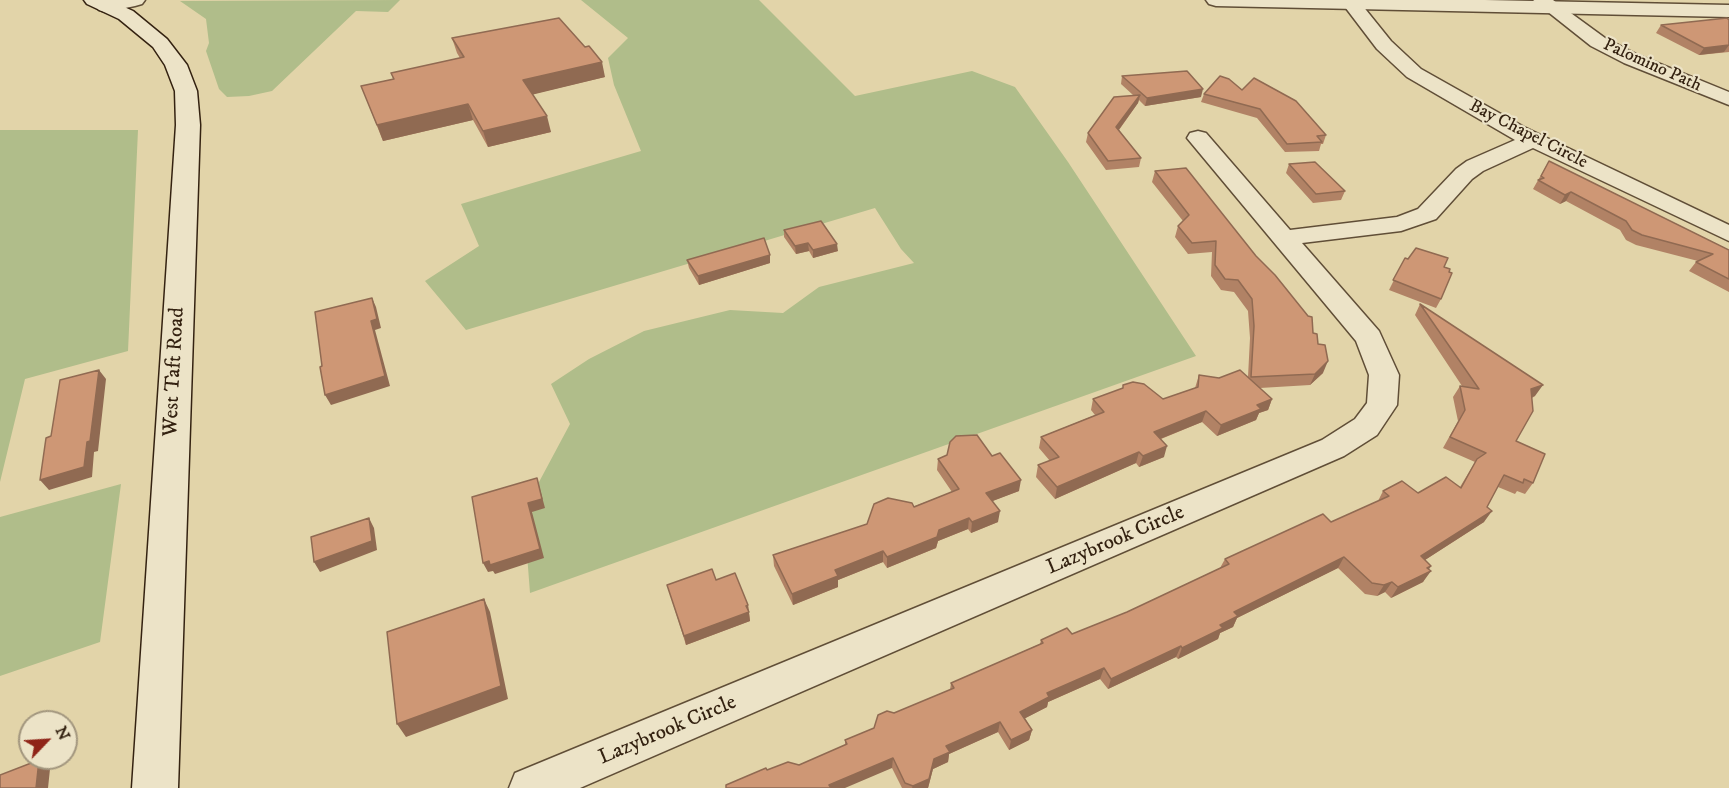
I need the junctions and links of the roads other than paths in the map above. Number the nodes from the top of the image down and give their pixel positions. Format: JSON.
{"nodes":[{"id":1,"x":1216,"y":0,"type":"edge"},
{"id":2,"x":112,"y":2,"type":"edge"},
{"id":3,"x":1351,"y":3,"type":"junction"},
{"id":4,"x":1546,"y":3,"type":"edge"},
{"id":5,"x":1729,"y":11,"type":"edge"},
{"id":6,"x":1729,"y":75,"type":"edge"},
{"id":7,"x":1693,"y":84,"type":"junction"},
{"id":8,"x":1729,"y":99,"type":"edge"},
{"id":9,"x":1198,"y":138,"type":"dead end"},
{"id":10,"x":1533,"y":140,"type":"junction"},
{"id":11,"x":1729,"y":234,"type":"edge"},
{"id":12,"x":1284,"y":238,"type":"junction"},
{"id":13,"x":155,"y":788,"type":"edge"},
{"id":14,"x":530,"y":788,"type":"edge"}],
"edges":[{"from":1,"to":3,"type":"main road"},
{"from":2,"to":13,"type":"main road","name":"West Taft Road"},
{"from":3,"to":4,"type":"main road"},
{"from":3,"to":10,"type":"street","name":"Bay Chapel Circle"},
{"from":4,"to":5,"type":"main road"},
{"from":4,"to":7,"type":"street","name":"Palomino Path"},
{"from":6,"to":7,"type":"street"},
{"from":7,"to":8,"type":"street","name":"Palomino Path"},
{"from":9,"to":12,"type":"street","name":"Lazybrook Circle"},
{"from":10,"to":11,"type":"street","name":"Bay Chapel Circle"},
{"from":10,"to":12,"type":"street"},
{"from":12,"to":14,"type":"street","name":"Lazybrook Circle"}]}
